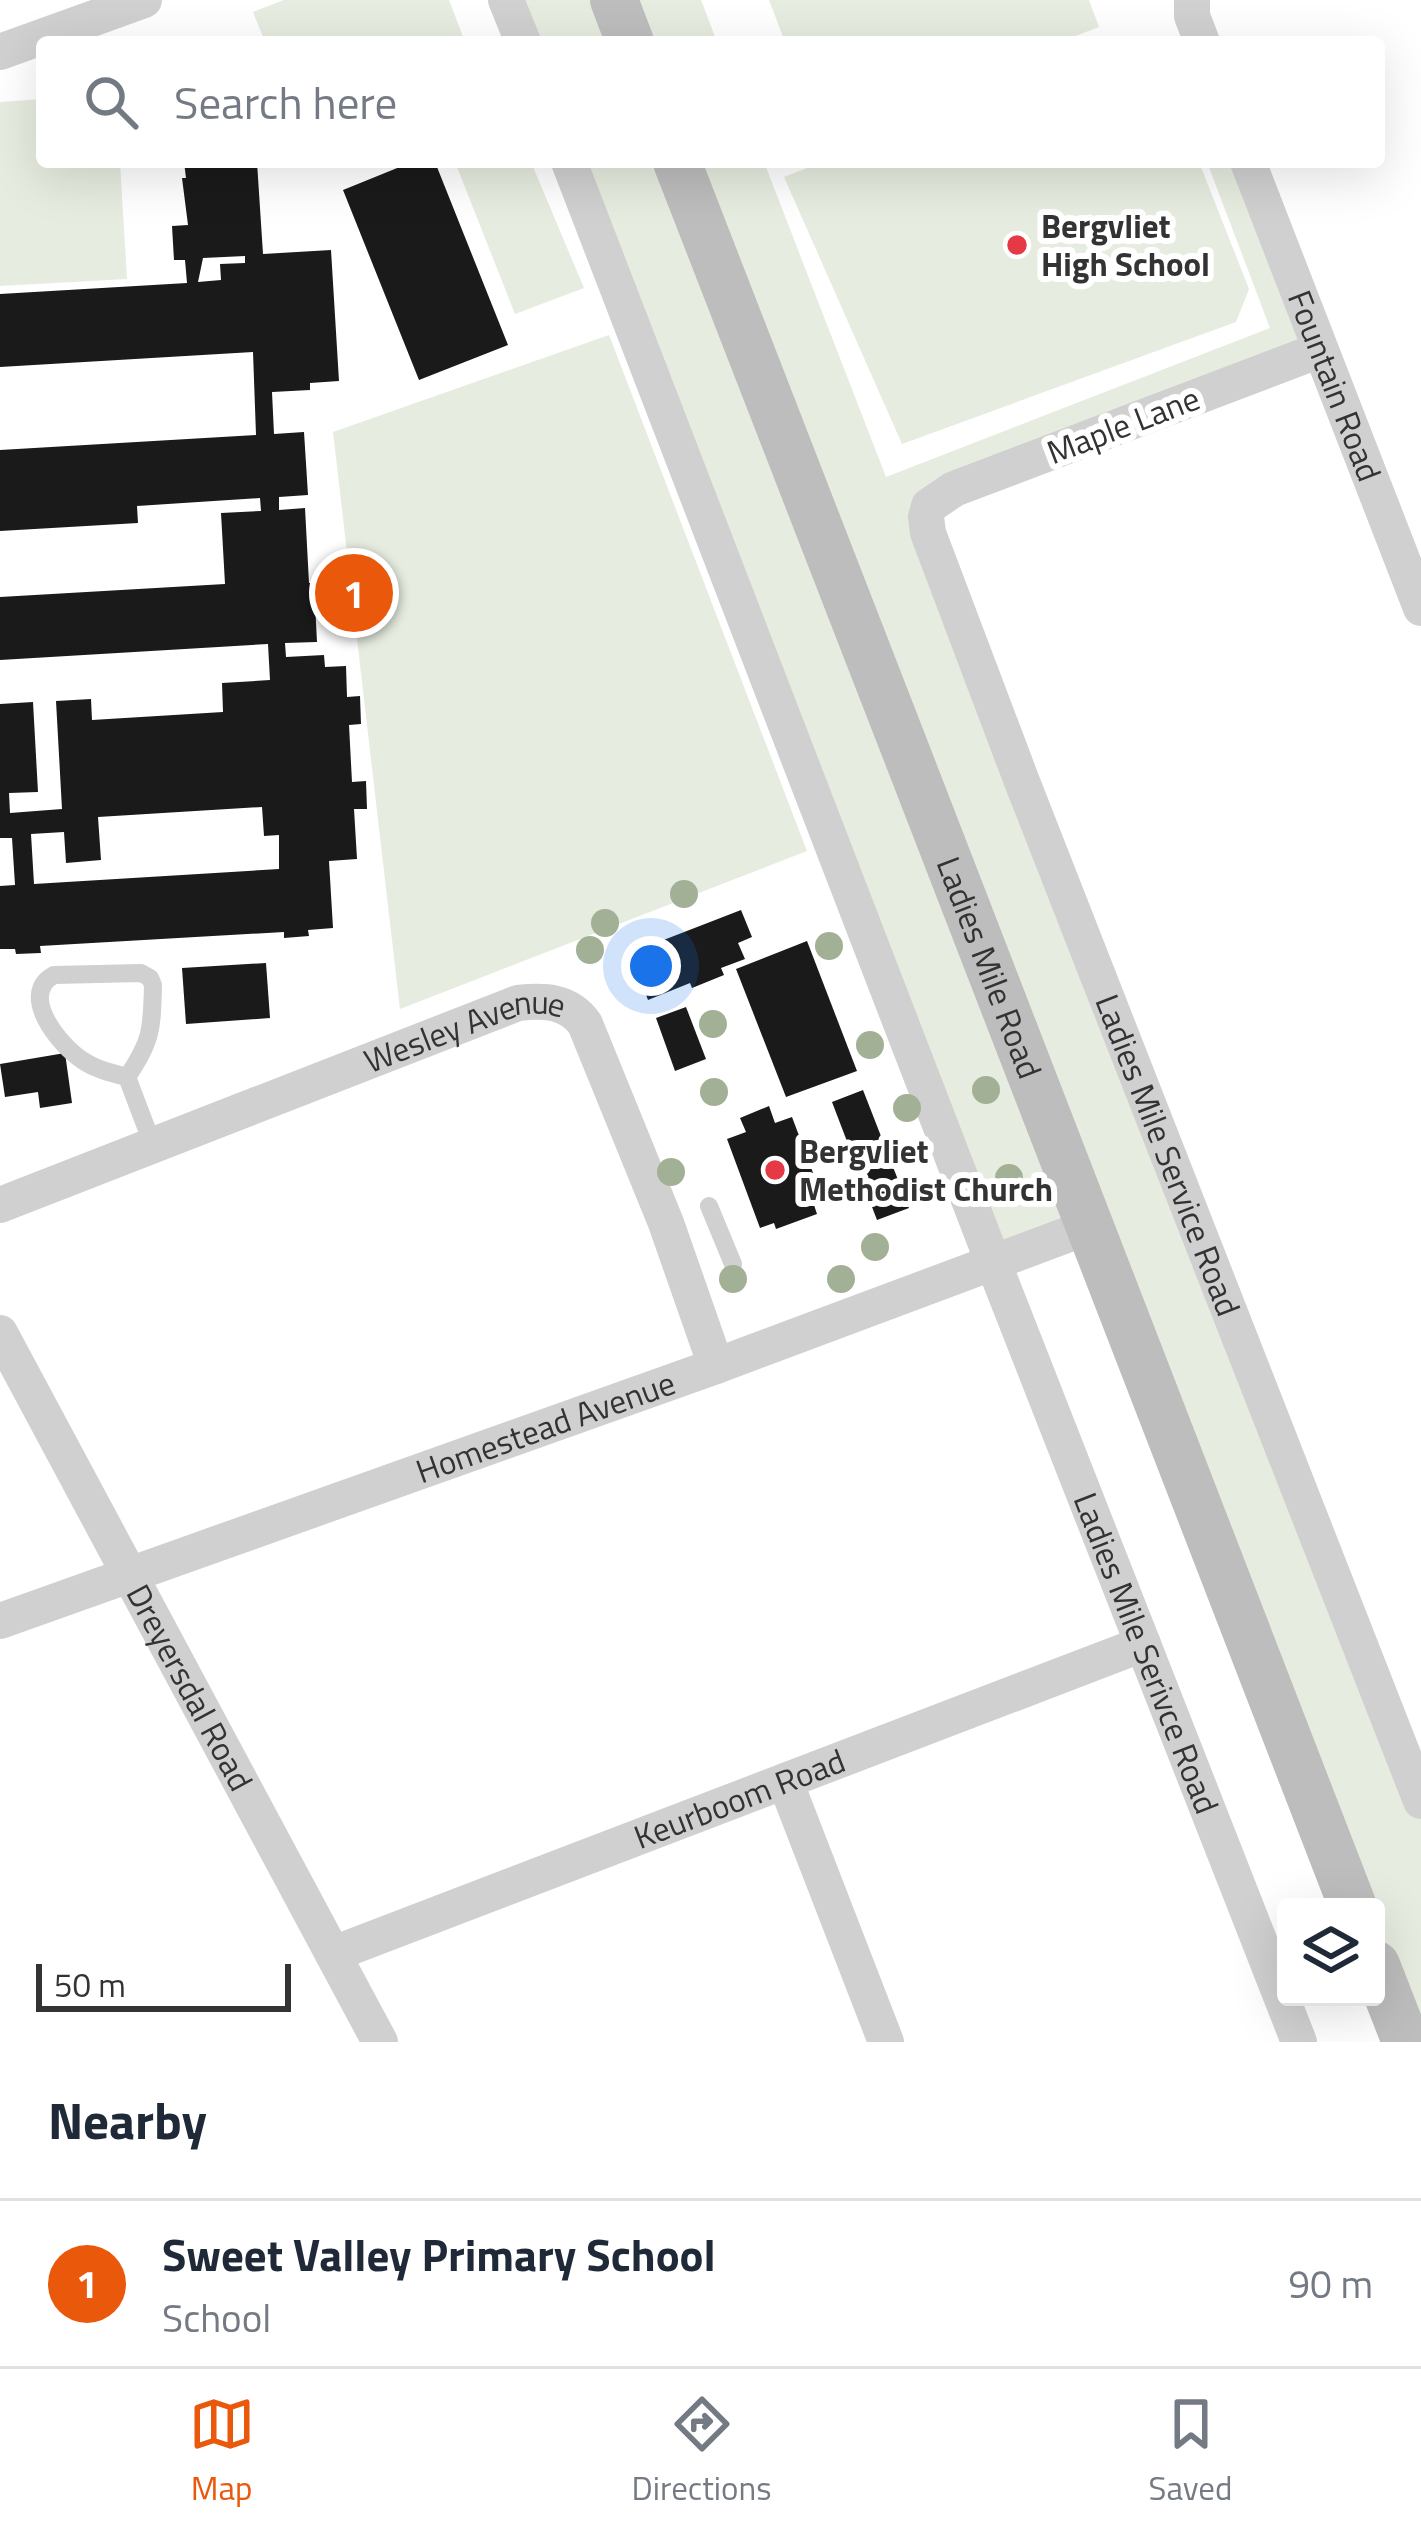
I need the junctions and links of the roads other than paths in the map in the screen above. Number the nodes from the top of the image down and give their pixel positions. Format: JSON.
{"nodes":[{"id":1,"x":144,"y":0,"type":"edge"},
{"id":2,"x":506,"y":0,"type":"edge"},
{"id":3,"x":614,"y":0,"type":"edge"},
{"id":4,"x":1192,"y":0,"type":"edge"},
{"id":5,"x":44,"y":36,"type":"edge"},
{"id":6,"x":521,"y":36,"type":"edge"},
{"id":7,"x":628,"y":36,"type":"edge"},
{"id":8,"x":1200,"y":36,"type":"edge"},
{"id":9,"x":36,"y":39,"type":"edge"},
{"id":10,"x":0,"y":52,"type":"edge"},
{"id":11,"x":571,"y":168,"type":"edge"},
{"id":12,"x":679,"y":168,"type":"edge"},
{"id":13,"x":1250,"y":168,"type":"edge"},
{"id":14,"x":1320,"y":350,"type":"junction"},
{"id":15,"x":929,"y":506,"type":"joint"},
{"id":16,"x":1421,"y":608,"type":"edge"},
{"id":17,"x":127,"y":1077,"type":"junction"},
{"id":18,"x":152,"y":1143,"type":"junction"},
{"id":19,"x":0,"y":1204,"type":"edge"},
{"id":20,"x":710,"y":1206,"type":"dead end"},
{"id":21,"x":1088,"y":1226,"type":"junction"},
{"id":22,"x":992,"y":1262,"type":"junction"},
{"id":23,"x":733,"y":1264,"type":"dead end"},
{"id":24,"x":0,"y":1334,"type":"edge"},
{"id":25,"x":716,"y":1366,"type":"junction"},
{"id":26,"x":130,"y":1575,"type":"junction"},
{"id":27,"x":0,"y":1621,"type":"edge"},
{"id":28,"x":1143,"y":1644,"type":"junction"},
{"id":29,"x":1410,"y":1736,"type":"edge"},
{"id":30,"x":785,"y":1781,"type":"junction"},
{"id":31,"x":1421,"y":1801,"type":"edge"},
{"id":32,"x":1349,"y":1898,"type":"edge"},
{"id":33,"x":333,"y":1954,"type":"junction"},
{"id":34,"x":1385,"y":1988,"type":"edge"},
{"id":35,"x":380,"y":2042,"type":"edge"},
{"id":36,"x":886,"y":2042,"type":"edge"},
{"id":37,"x":1299,"y":2042,"type":"edge"},
{"id":38,"x":1406,"y":2042,"type":"edge"}],
"edges":[{"from":1,"to":5,"type":"street"},
{"from":2,"to":6,"type":"street"},
{"from":3,"to":7,"type":"main road"},
{"from":4,"to":8,"type":"street"},
{"from":9,"to":10,"type":"street"},
{"from":11,"to":22,"type":"street"},
{"from":12,"to":21,"type":"main road","name":"Ladies Mile Road"},
{"from":13,"to":14,"type":"street","name":"Fountain Road"},
{"from":14,"to":15,"type":"street","name":"Maple Lane"},
{"from":14,"to":16,"type":"street","name":"Fountain Road"},
{"from":15,"to":29,"type":"street","name":"Ladies Mile Service Road"},
{"from":17,"to":17,"type":"lane"},
{"from":17,"to":18,"type":"lane"},
{"from":18,"to":19,"type":"street","name":"Wesley Avenue"},
{"from":18,"to":25,"type":"street","name":"Wesley Avenue"},
{"from":20,"to":23,"type":"lane"},
{"from":21,"to":22,"type":"street","name":"Homestead Avenue"},
{"from":21,"to":32,"type":"main road","name":"Ladies Mile Road"},
{"from":22,"to":25,"type":"street","name":"Homestead Avenue"},
{"from":22,"to":28,"type":"street","name":"Ladies Mile Serivce Road"},
{"from":24,"to":26,"type":"street","name":"Dreyersdal Road"},
{"from":25,"to":26,"type":"street","name":"Homestead Avenue"},
{"from":26,"to":27,"type":"street","name":"Homestead Avenue"},
{"from":26,"to":33,"type":"street","name":"Dreyersdal Road"},
{"from":28,"to":30,"type":"street","name":"Keurboom Road"},
{"from":28,"to":37,"type":"street","name":"Ladies Mile Serivce Road"},
{"from":29,"to":31,"type":"street","name":"Ladies Mile Service Road"},
{"from":30,"to":33,"type":"street","name":"Keurboom Road"},
{"from":30,"to":36,"type":"street"},
{"from":33,"to":35,"type":"street","name":"Dreyersdal Road"},
{"from":34,"to":38,"type":"main road"}]}
